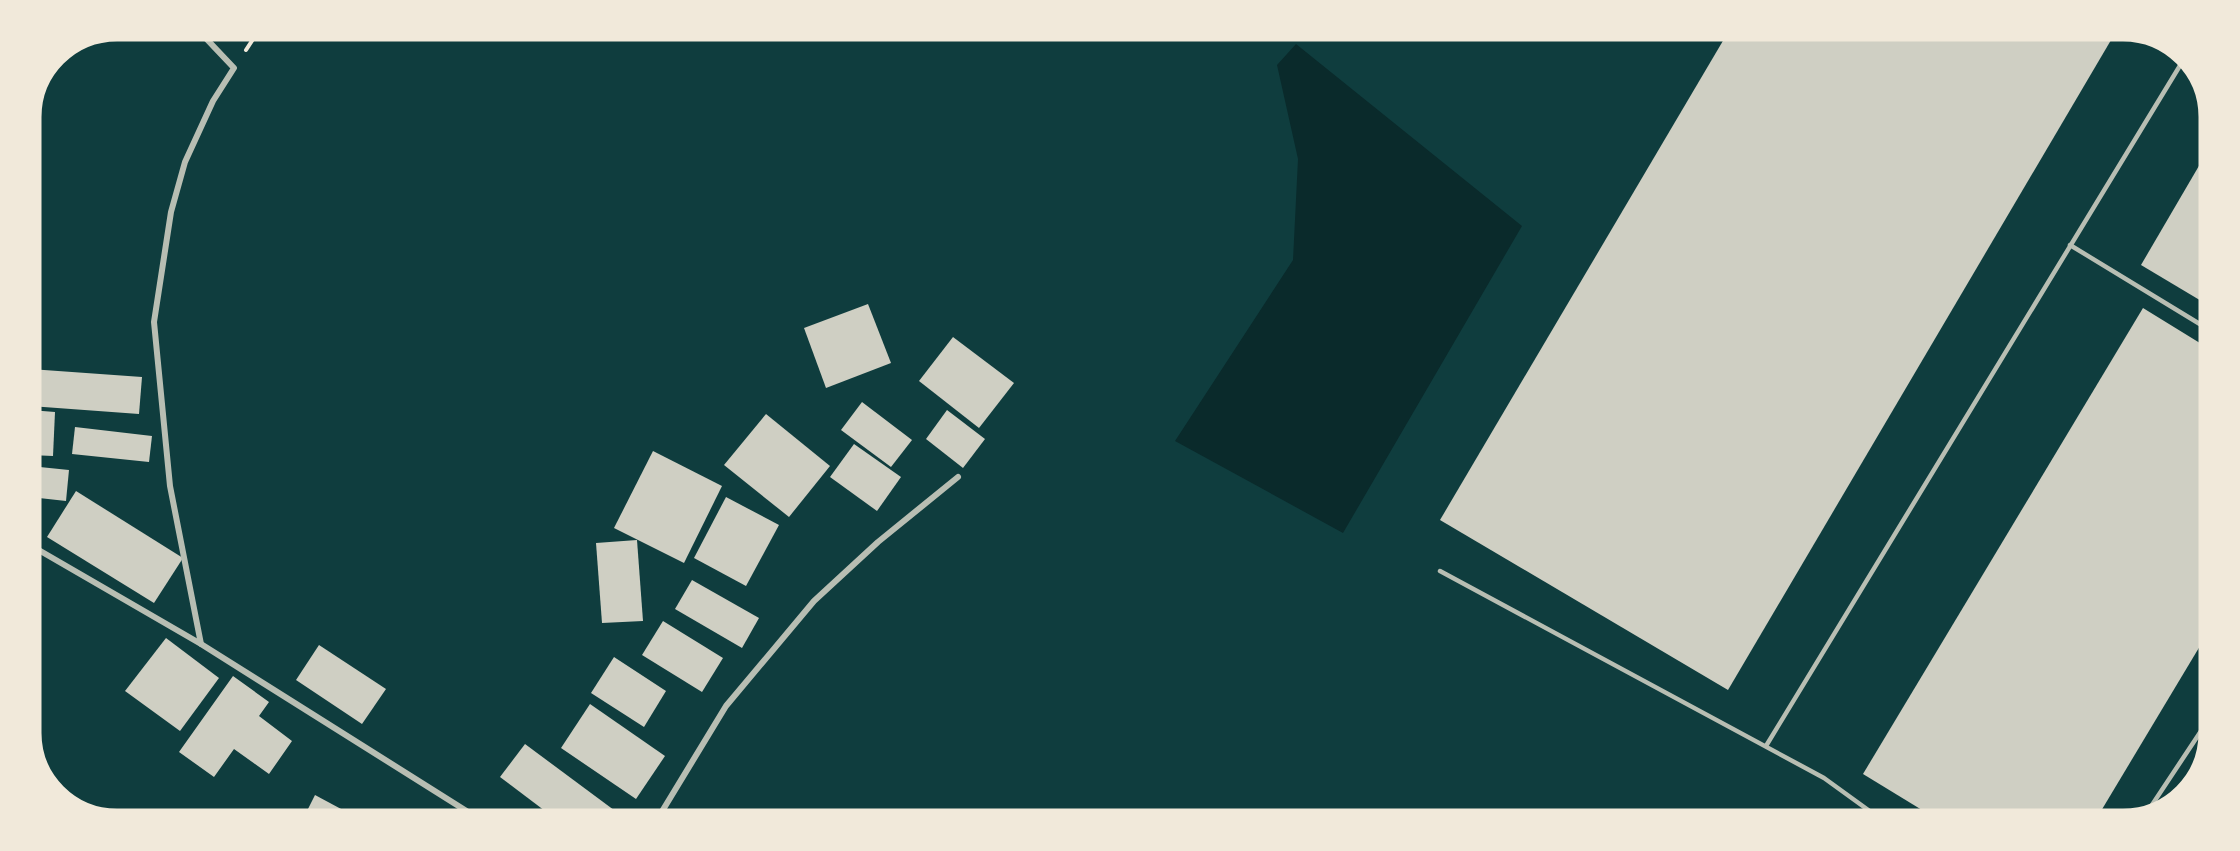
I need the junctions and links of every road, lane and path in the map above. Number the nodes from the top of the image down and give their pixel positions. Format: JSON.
{"nodes":[{"id":1,"x":207,"y":40,"type":"edge"},
{"id":2,"x":2180,"y":66,"type":"edge"},
{"id":3,"x":2070,"y":245,"type":"junction"},
{"id":4,"x":2199,"y":324,"type":"edge"},
{"id":5,"x":958,"y":477,"type":"dead end"},
{"id":6,"x":41,"y":551,"type":"edge"},
{"id":7,"x":1440,"y":571,"type":"dead end"},
{"id":8,"x":201,"y":644,"type":"junction"},
{"id":9,"x":2200,"y":733,"type":"edge"},
{"id":10,"x":1766,"y":746,"type":"junction"},
{"id":11,"x":2152,"y":804,"type":"edge"},
{"id":12,"x":465,"y":810,"type":"edge"},
{"id":13,"x":663,"y":810,"type":"edge"},
{"id":14,"x":1868,"y":810,"type":"edge"}],
"edges":[{"from":1,"to":8,"type":"street"},
{"from":2,"to":3,"type":"lane"},
{"from":3,"to":4,"type":"lane"},
{"from":3,"to":10,"type":"lane"},
{"from":5,"to":13,"type":"street"},
{"from":6,"to":8,"type":"street"},
{"from":7,"to":10,"type":"lane"},
{"from":8,"to":12,"type":"street"},
{"from":9,"to":11,"type":"lane"},
{"from":10,"to":14,"type":"lane"}]}
